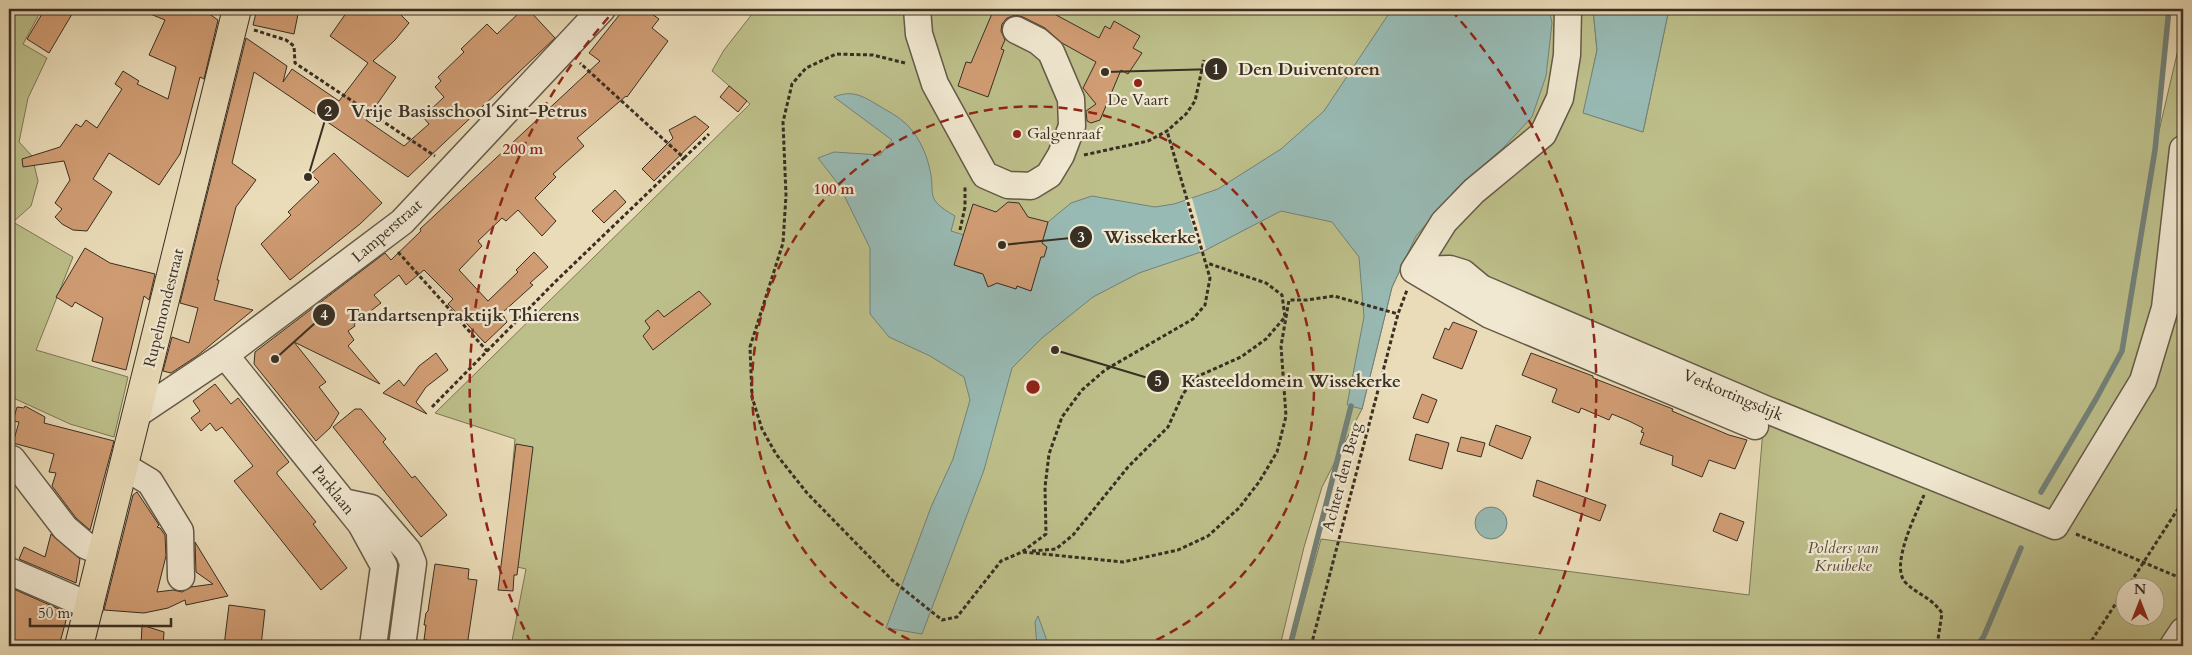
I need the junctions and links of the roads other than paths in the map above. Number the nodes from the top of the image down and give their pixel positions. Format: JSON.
{"nodes":[{"id":1,"x":602,"y":9,"type":"edge"},
{"id":2,"x":917,"y":9,"type":"edge"},
{"id":3,"x":1568,"y":9,"type":"edge"},
{"id":4,"x":236,"y":17,"type":"edge"},
{"id":5,"x":1016,"y":30,"type":"dead end"},
{"id":6,"x":2183,"y":149,"type":"edge"},
{"id":7,"x":1414,"y":270,"type":"junction"},
{"id":8,"x":225,"y":355,"type":"junction"},
{"id":9,"x":137,"y":414,"type":"junction"},
{"id":10,"x":1755,"y":426,"type":"dead end"},
{"id":11,"x":9,"y":460,"type":"edge"},
{"id":12,"x":125,"y":466,"type":"junction"},
{"id":13,"x":342,"y":501,"type":"junction"},
{"id":14,"x":103,"y":553,"type":"junction"},
{"id":15,"x":9,"y":571,"type":"edge"},
{"id":16,"x":181,"y":577,"type":"dead end"},
{"id":17,"x":2183,"y":631,"type":"edge"},
{"id":18,"x":82,"y":633,"type":"edge"},
{"id":19,"x":373,"y":646,"type":"edge"},
{"id":20,"x":402,"y":646,"type":"edge"},
{"id":21,"x":2173,"y":646,"type":"edge"}],
"edges":[{"from":1,"to":8,"type":"street","name":"Lamperstraat"},
{"from":2,"to":5,"type":"street"},
{"from":3,"to":7,"type":"street"},
{"from":4,"to":9,"type":"main road","name":"Rupelmondestraat"},
{"from":6,"to":7,"type":"street","name":"Verkortingsdijk"},
{"from":7,"to":10,"type":"street","name":"Verkortingsdijk"},
{"from":8,"to":9,"type":"street","name":"Lamperstraat"},
{"from":8,"to":13,"type":"street","name":"Parklaan"},
{"from":9,"to":12,"type":"main road","name":"Rupelmondestraat"},
{"from":11,"to":14,"type":"street"},
{"from":12,"to":14,"type":"main road","name":"Rupelmondestraat"},
{"from":12,"to":16,"type":"street"},
{"from":13,"to":19,"type":"street","name":"Parklaan"},
{"from":13,"to":20,"type":"street"},
{"from":14,"to":18,"type":"main road","name":"Rupelmondestraat"},
{"from":15,"to":18,"type":"street","name":"Rupelmondestraat"},
{"from":17,"to":21,"type":"street"}]}
